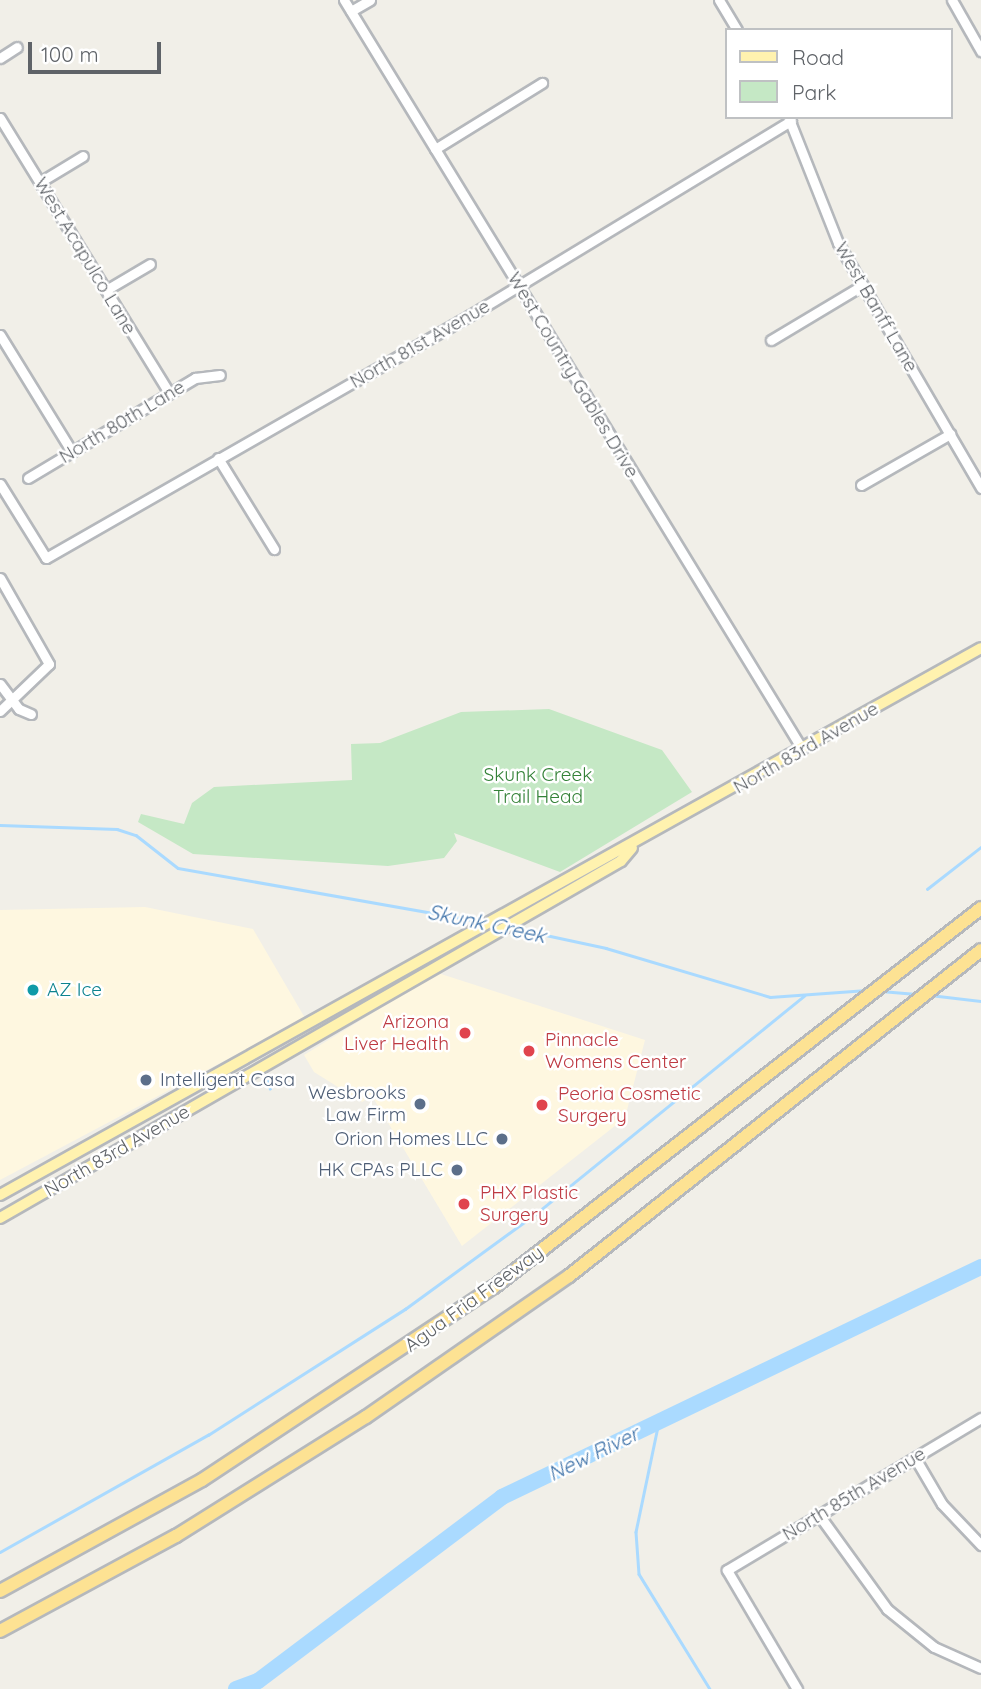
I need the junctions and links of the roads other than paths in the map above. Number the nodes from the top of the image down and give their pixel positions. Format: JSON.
{"nodes":[{"id":1,"x":344,"y":0,"type":"edge"},
{"id":2,"x":370,"y":0,"type":"edge"},
{"id":3,"x":719,"y":0,"type":"edge"},
{"id":4,"x":952,"y":0,"type":"edge"},
{"id":5,"x":351,"y":11,"type":"junction"},
{"id":6,"x":736,"y":28,"type":"edge"},
{"id":7,"x":18,"y":47,"type":"dead end"},
{"id":8,"x":981,"y":51,"type":"edge"},
{"id":9,"x":0,"y":58,"type":"edge"},
{"id":10,"x":542,"y":83,"type":"dead end"},
{"id":11,"x":0,"y":118,"type":"edge"},
{"id":12,"x":790,"y":119,"type":"edge"},
{"id":13,"x":435,"y":149,"type":"junction"},
{"id":14,"x":83,"y":156,"type":"dead end"},
{"id":15,"x":40,"y":182,"type":"junction"},
{"id":16,"x":150,"y":264,"type":"dead end"},
{"id":17,"x":863,"y":285,"type":"junction"},
{"id":18,"x":519,"y":286,"type":"junction"},
{"id":19,"x":106,"y":290,"type":"junction"},
{"id":20,"x":0,"y":335,"type":"edge"},
{"id":21,"x":771,"y":340,"type":"dead end"},
{"id":22,"x":220,"y":375,"type":"dead end"},
{"id":23,"x":169,"y":393,"type":"junction"},
{"id":24,"x":950,"y":434,"type":"junction"},
{"id":25,"x":72,"y":452,"type":"junction"},
{"id":26,"x":218,"y":458,"type":"junction"},
{"id":27,"x":28,"y":478,"type":"dead end"},
{"id":28,"x":0,"y":484,"type":"edge"},
{"id":29,"x":861,"y":485,"type":"dead end"},
{"id":30,"x":981,"y":488,"type":"edge"},
{"id":31,"x":274,"y":549,"type":"dead end"},
{"id":32,"x":0,"y":578,"type":"edge"},
{"id":33,"x":981,"y":648,"type":"edge"},
{"id":34,"x":0,"y":684,"type":"edge"},
{"id":35,"x":12,"y":702,"type":"junction"},
{"id":36,"x":0,"y":711,"type":"edge"},
{"id":37,"x":31,"y":714,"type":"dead end"},
{"id":38,"x":803,"y":750,"type":"junction"},
{"id":39,"x":632,"y":848,"type":"junction"},
{"id":40,"x":981,"y":908,"type":"edge"},
{"id":41,"x":981,"y":950,"type":"edge"},
{"id":42,"x":0,"y":1195,"type":"edge"},
{"id":43,"x":0,"y":1218,"type":"edge"},
{"id":44,"x":981,"y":1419,"type":"edge"},
{"id":45,"x":915,"y":1458,"type":"junction"},
{"id":46,"x":819,"y":1515,"type":"junction"},
{"id":47,"x":981,"y":1545,"type":"edge"},
{"id":48,"x":0,"y":1591,"type":"edge"},
{"id":49,"x":0,"y":1631,"type":"edge"},
{"id":50,"x":981,"y":1668,"type":"edge"},
{"id":51,"x":797,"y":1689,"type":"edge"}],
"edges":[{"from":1,"to":5,"type":"street","name":"West Country Gables Drive"},
{"from":2,"to":5,"type":"street"},
{"from":3,"to":6,"type":"street"},
{"from":4,"to":8,"type":"street"},
{"from":5,"to":13,"type":"street","name":"West Country Gables Drive"},
{"from":7,"to":9,"type":"street"},
{"from":10,"to":13,"type":"street"},
{"from":11,"to":15,"type":"street","name":"West Acapulco Lane"},
{"from":12,"to":17,"type":"street","name":"West Banff Lane"},
{"from":12,"to":18,"type":"street","name":"North 81st Avenue"},
{"from":13,"to":18,"type":"street","name":"West Country Gables Drive"},
{"from":14,"to":15,"type":"street"},
{"from":15,"to":19,"type":"street","name":"West Acapulco Lane"},
{"from":16,"to":19,"type":"street"},
{"from":17,"to":21,"type":"street"},
{"from":17,"to":24,"type":"street","name":"West Banff Lane"},
{"from":18,"to":26,"type":"street","name":"North 81st Avenue"},
{"from":18,"to":38,"type":"street","name":"West Country Gables Drive"},
{"from":19,"to":23,"type":"street","name":"West Acapulco Lane"},
{"from":20,"to":25,"type":"street"},
{"from":22,"to":23,"type":"street","name":"North 80th Lane"},
{"from":23,"to":25,"type":"street","name":"North 80th Lane"},
{"from":24,"to":29,"type":"street"},
{"from":24,"to":30,"type":"street","name":"West Banff Lane"},
{"from":25,"to":27,"type":"street","name":"North 80th Lane"},
{"from":26,"to":28,"type":"street","name":"North 81st Avenue"},
{"from":26,"to":31,"type":"street"},
{"from":32,"to":35,"type":"street"},
{"from":33,"to":38,"type":"main road","name":"North 83rd Avenue"},
{"from":34,"to":35,"type":"street"},
{"from":35,"to":36,"type":"street"},
{"from":35,"to":37,"type":"street"},
{"from":38,"to":39,"type":"main road","name":"North 83rd Avenue"},
{"from":39,"to":42,"type":"main road","name":"North 83rd Avenue"},
{"from":39,"to":43,"type":"main road","name":"North 83rd Avenue"},
{"from":40,"to":48,"type":"highway","name":"Agua Fria Freeway"},
{"from":41,"to":49,"type":"highway","name":"Agua Fria Freeway"},
{"from":44,"to":45,"type":"street","name":"North 85th Avenue"},
{"from":45,"to":46,"type":"street","name":"North 85th Avenue"},
{"from":45,"to":47,"type":"street"},
{"from":46,"to":50,"type":"street"},
{"from":46,"to":51,"type":"street","name":"North 85th Avenue"}]}
